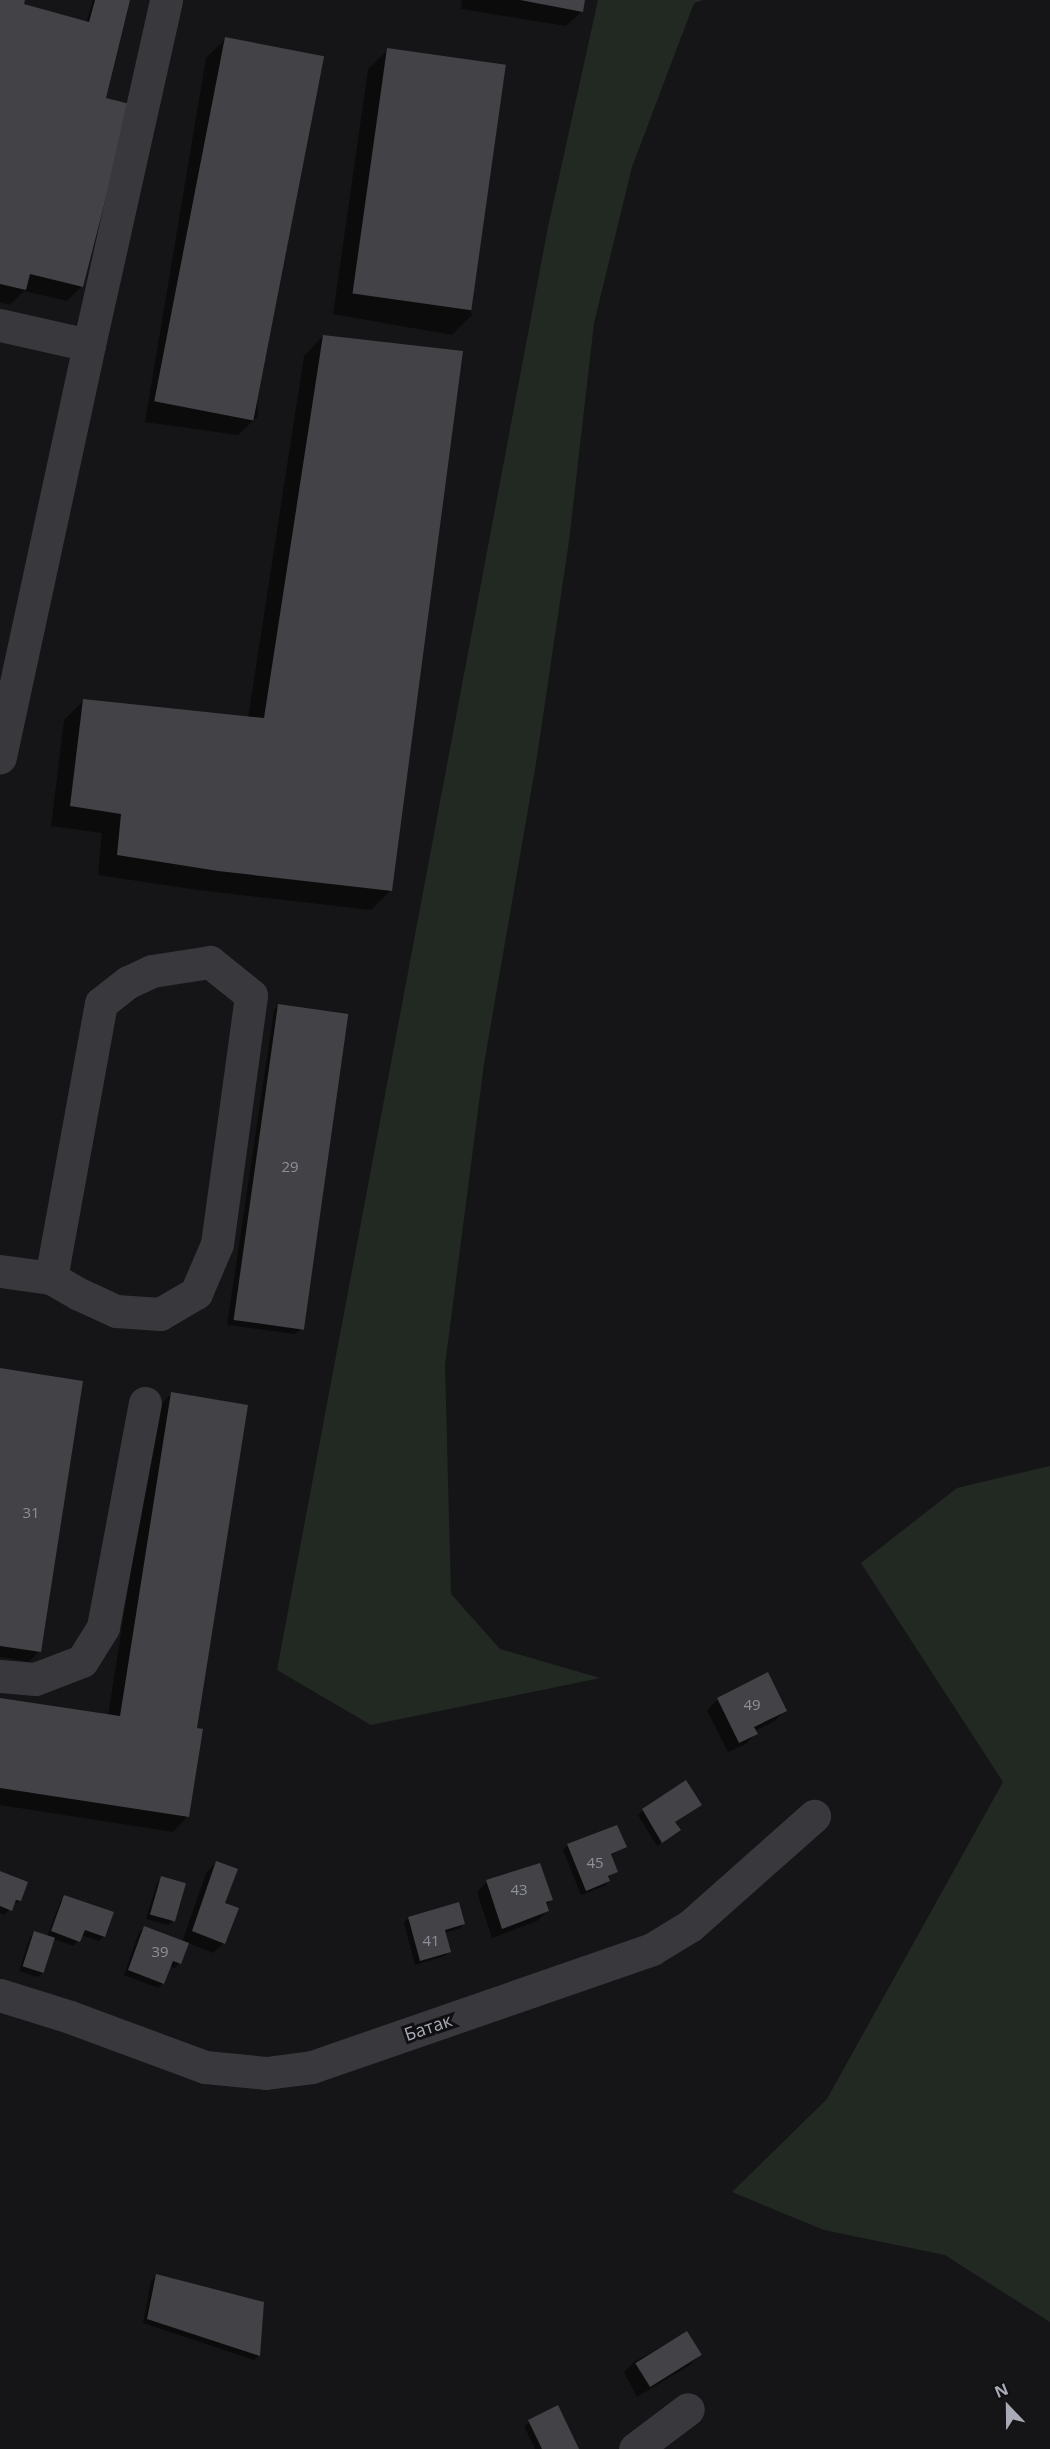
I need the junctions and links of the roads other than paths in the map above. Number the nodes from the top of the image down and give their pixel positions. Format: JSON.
{"nodes":[{"id":1,"x":166,"y":0,"type":"edge"},
{"id":2,"x":0,"y":325,"type":"edge"},
{"id":3,"x":89,"y":345,"type":"junction"},
{"id":4,"x":0,"y":758,"type":"edge"},
{"id":5,"x":0,"y":1271,"type":"edge"},
{"id":6,"x":51,"y":1278,"type":"junction"},
{"id":7,"x":145,"y":1403,"type":"dead end"},
{"id":8,"x":0,"y":1676,"type":"edge"},
{"id":9,"x":814,"y":1816,"type":"dead end"},
{"id":10,"x":0,"y":1995,"type":"edge"},
{"id":11,"x":688,"y":2409,"type":"dead end"},
{"id":12,"x":635,"y":2449,"type":"edge"}],
"edges":[{"from":1,"to":3,"type":"street"},
{"from":2,"to":3,"type":"street"},
{"from":3,"to":4,"type":"street"},
{"from":5,"to":6,"type":"street"},
{"from":6,"to":6,"type":"street"},
{"from":7,"to":8,"type":"street"},
{"from":9,"to":10,"type":"street","name":"Батак"},
{"from":11,"to":12,"type":"street"}]}
